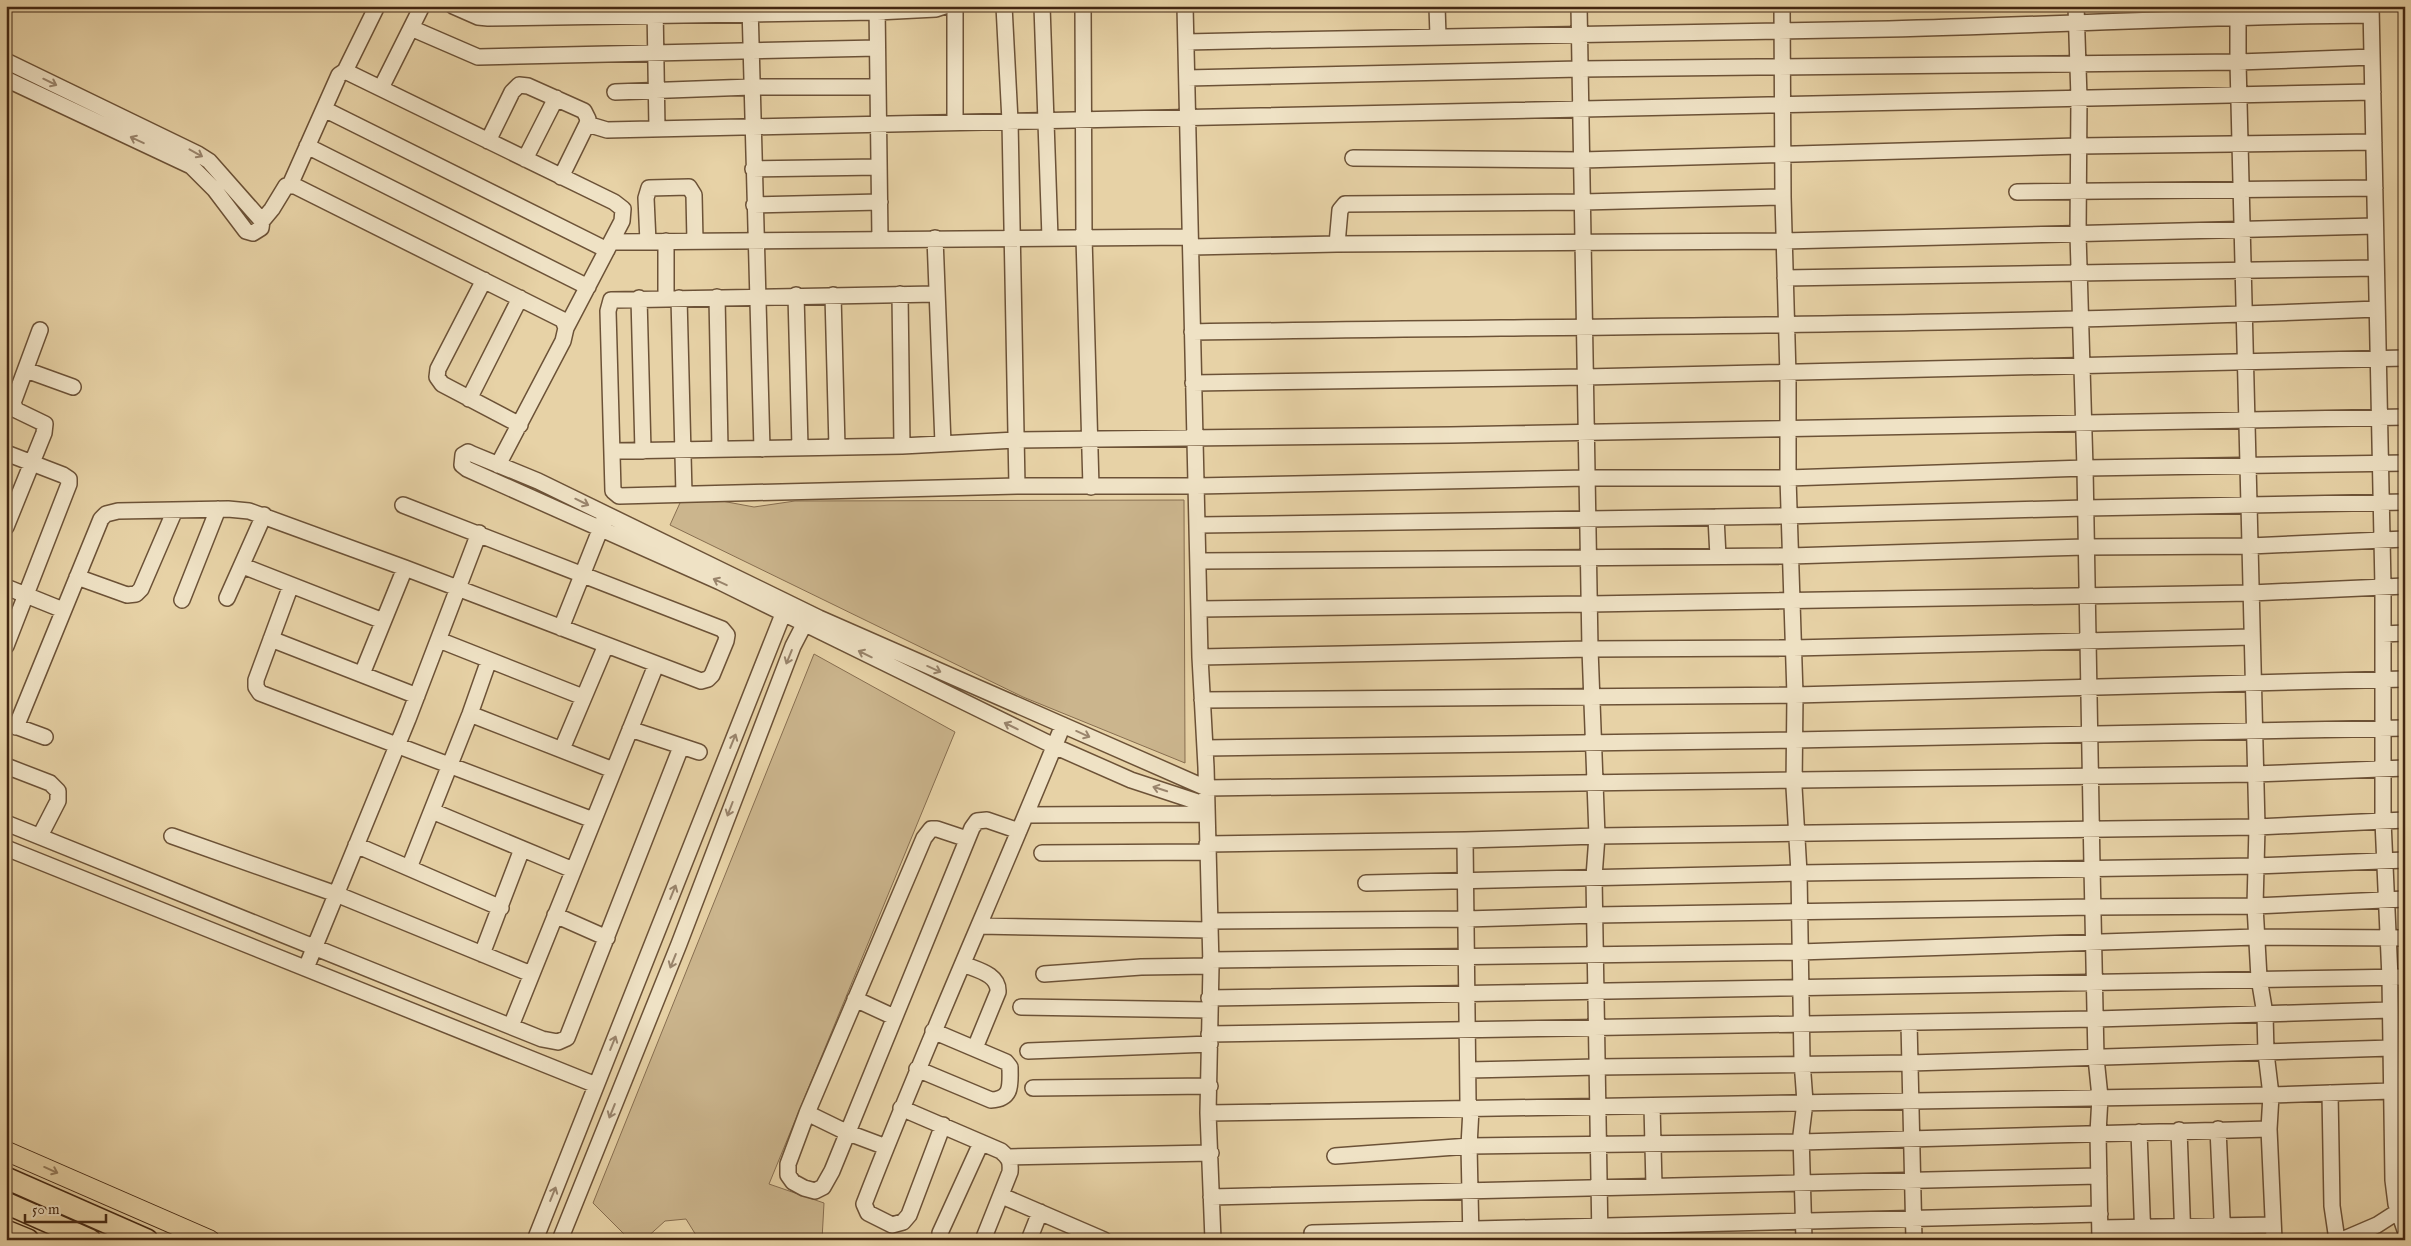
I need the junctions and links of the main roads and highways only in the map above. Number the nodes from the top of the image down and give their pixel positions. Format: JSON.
{"nodes":[{"id":1,"x":6,"y":1151,"type":"edge"},
{"id":2,"x":6,"y":1178,"type":"edge"},
{"id":3,"x":6,"y":1203,"type":"edge"},
{"id":4,"x":6,"y":1231,"type":"edge"},
{"id":5,"x":28,"y":1240,"type":"edge"},
{"id":6,"x":90,"y":1240,"type":"edge"},
{"id":7,"x":147,"y":1240,"type":"edge"},
{"id":8,"x":210,"y":1240,"type":"edge"}],
"edges":[{"from":1,"to":8,"type":"main road","one_way":true},
{"from":2,"to":7,"type":"highway"},
{"from":3,"to":6,"type":"highway"},
{"from":4,"to":5,"type":"highway"}]}
